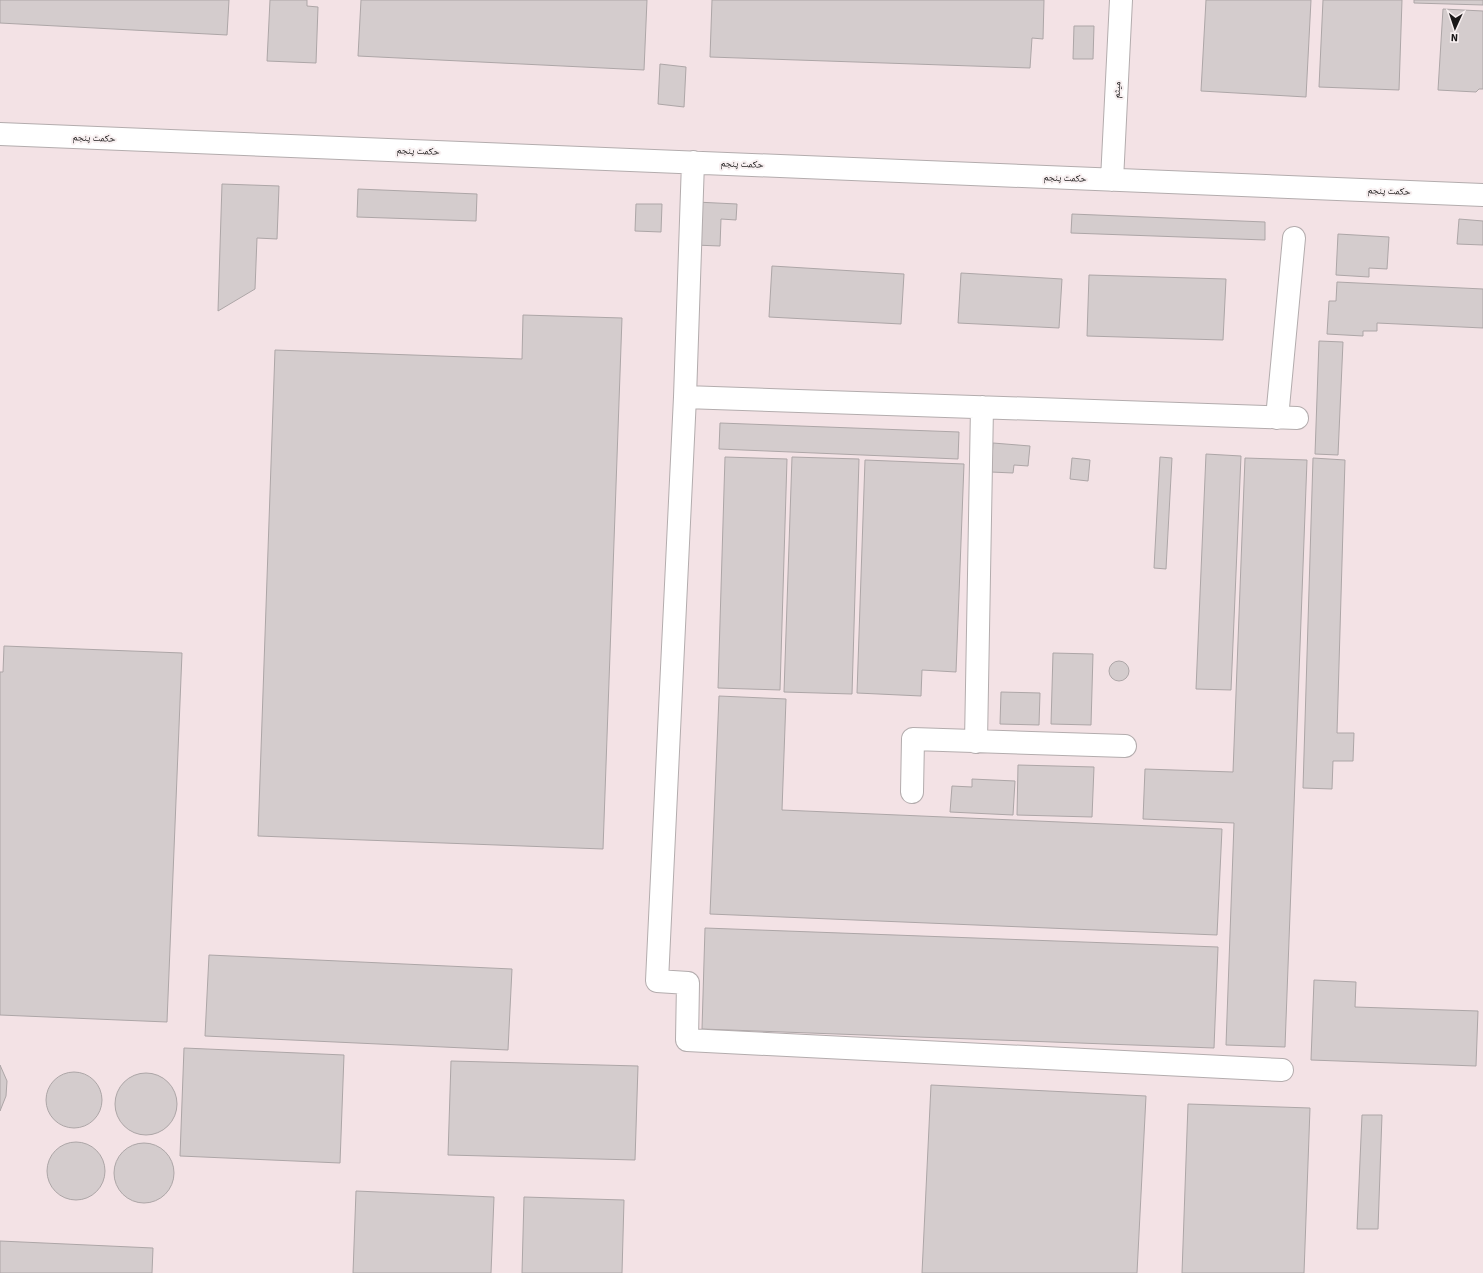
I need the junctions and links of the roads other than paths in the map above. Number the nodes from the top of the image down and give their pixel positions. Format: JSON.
{"nodes":[{"id":1,"x":1121,"y":0,"type":"edge"},
{"id":2,"x":0,"y":134,"type":"edge"},
{"id":3,"x":693,"y":162,"type":"junction"},
{"id":4,"x":1112,"y":180,"type":"junction"},
{"id":5,"x":1483,"y":195,"type":"edge"},
{"id":6,"x":1294,"y":238,"type":"dead end"},
{"id":7,"x":685,"y":397,"type":"junction"},
{"id":8,"x":982,"y":407,"type":"junction"},
{"id":9,"x":976,"y":742,"type":"junction"},
{"id":10,"x":1125,"y":746,"type":"dead end"},
{"id":11,"x":912,"y":792,"type":"dead end"},
{"id":12,"x":1282,"y":1070,"type":"dead end"}],
"edges":[{"from":1,"to":4,"type":"street","name":"میثم"},
{"from":2,"to":3,"type":"street","name":"حکمت پنجم"},
{"from":3,"to":4,"type":"street","name":"حکمت پنجم"},
{"from":3,"to":7,"type":"street"},
{"from":4,"to":5,"type":"street","name":"حکمت پنجم"},
{"from":6,"to":8,"type":"street"},
{"from":7,"to":8,"type":"street"},
{"from":7,"to":12,"type":"street"},
{"from":8,"to":9,"type":"street"},
{"from":9,"to":10,"type":"street"},
{"from":9,"to":11,"type":"street"}]}
